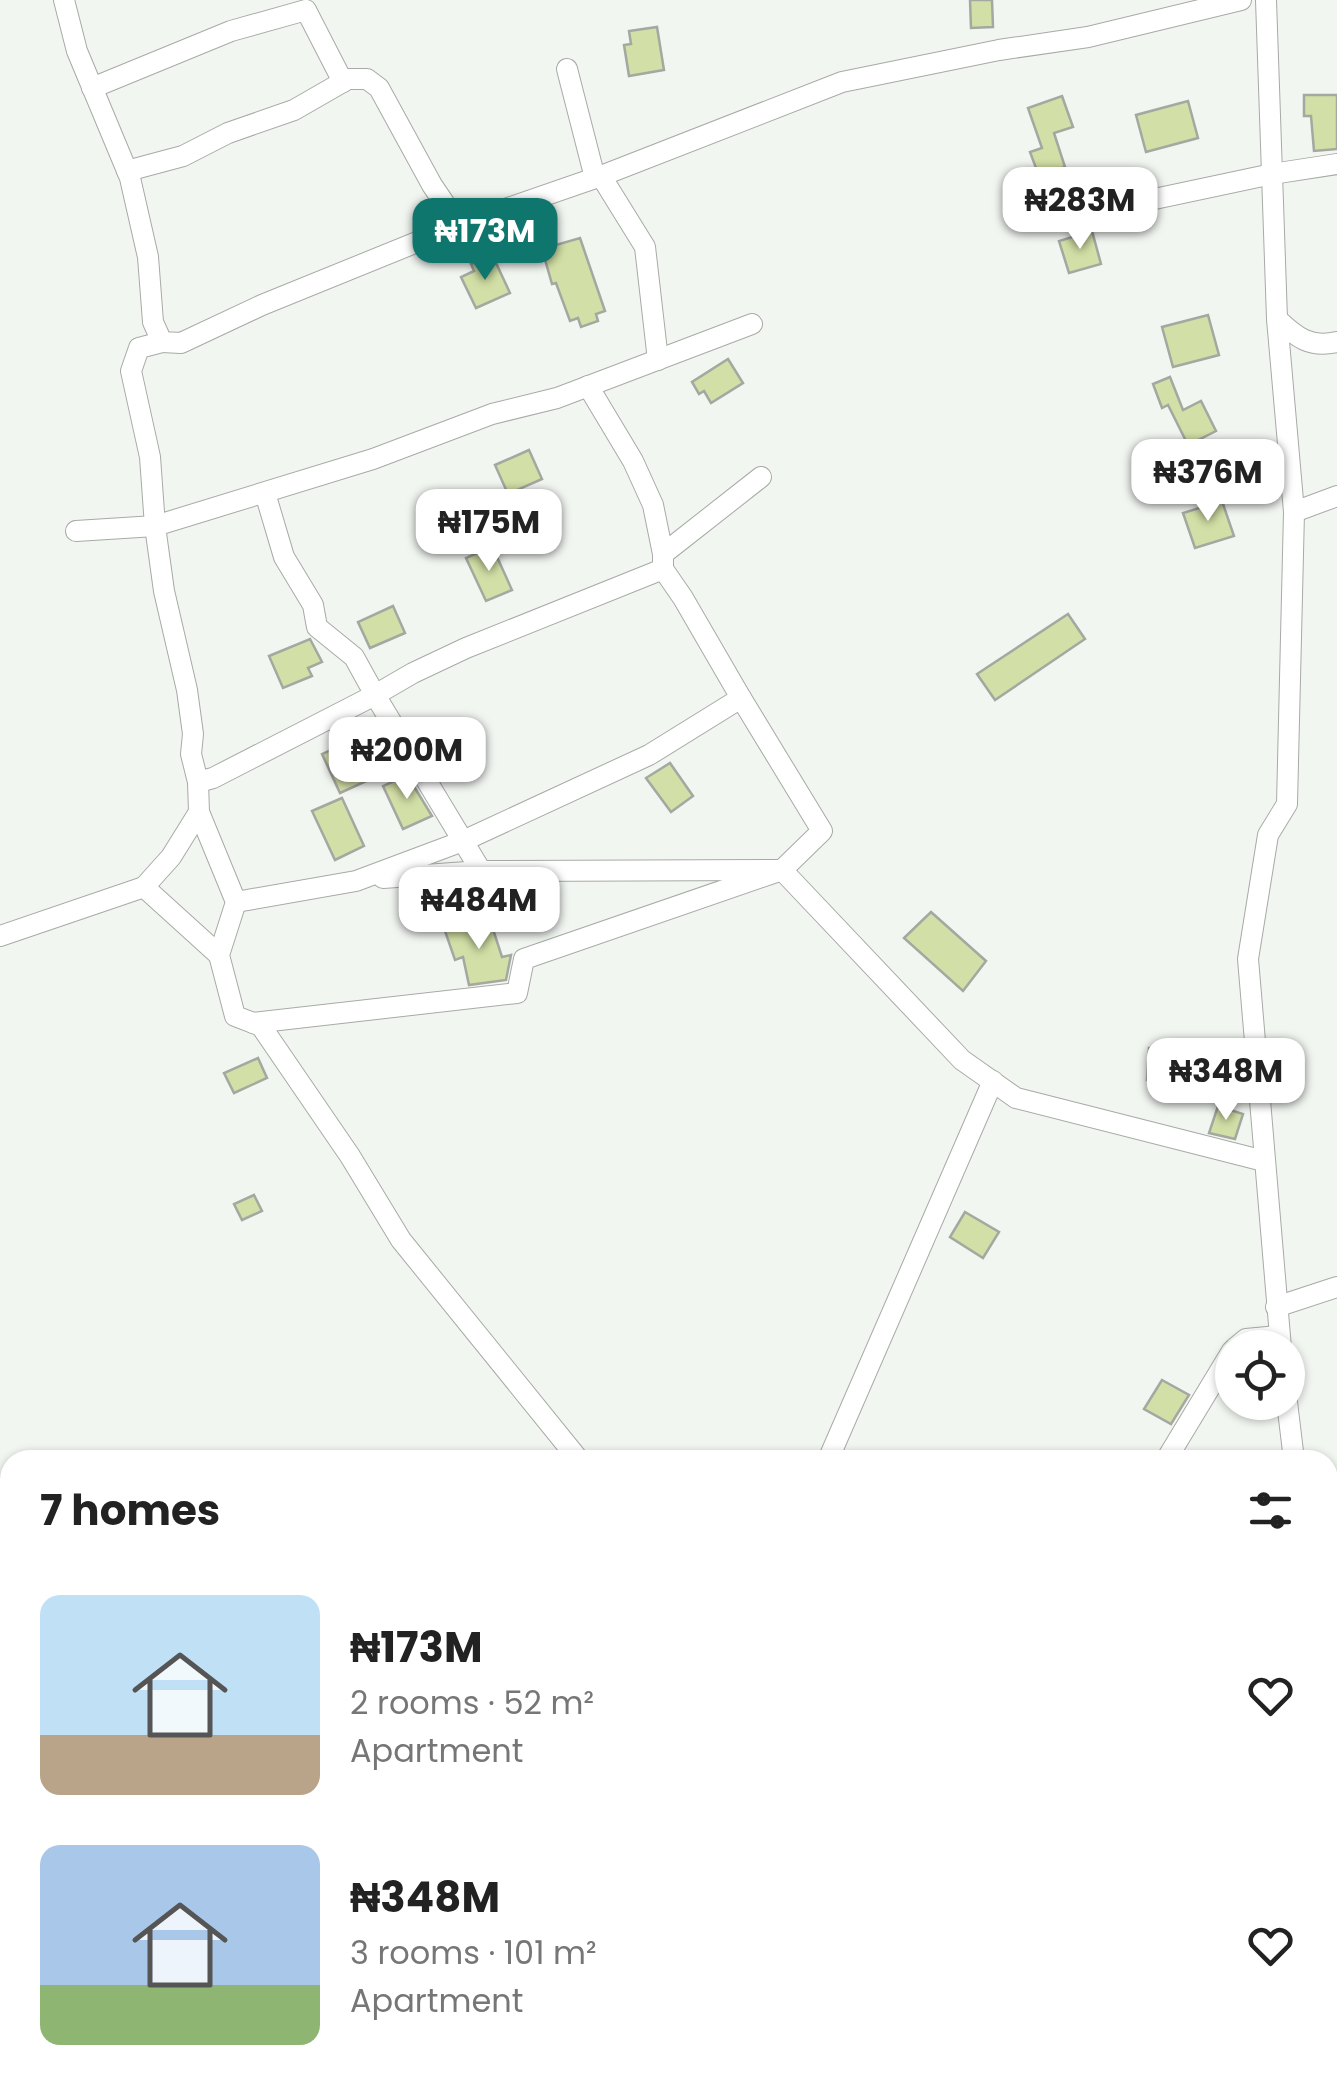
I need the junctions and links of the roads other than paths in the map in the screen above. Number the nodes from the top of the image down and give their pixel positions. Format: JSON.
{"nodes":[{"id":1,"x":64,"y":0,"type":"edge"},
{"id":2,"x":1241,"y":0,"type":"edge"},
{"id":3,"x":1266,"y":0,"type":"edge"},
{"id":4,"x":567,"y":68,"type":"dead end"},
{"id":5,"x":343,"y":82,"type":"junction"},
{"id":6,"x":92,"y":88,"type":"junction"},
{"id":7,"x":1337,"y":164,"type":"edge"},
{"id":8,"x":128,"y":171,"type":"junction"},
{"id":9,"x":1272,"y":174,"type":"junction"},
{"id":10,"x":598,"y":176,"type":"junction"},
{"id":11,"x":1065,"y":218,"type":"dead end"},
{"id":12,"x":459,"y":225,"type":"junction"},
{"id":13,"x":1277,"y":320,"type":"junction"},
{"id":14,"x":752,"y":324,"type":"dead end"},
{"id":15,"x":162,"y":342,"type":"junction"},
{"id":16,"x":1337,"y":342,"type":"edge"},
{"id":17,"x":658,"y":360,"type":"junction"},
{"id":18,"x":588,"y":386,"type":"junction"},
{"id":19,"x":762,"y":477,"type":"dead end"},
{"id":20,"x":264,"y":492,"type":"junction"},
{"id":21,"x":1337,"y":496,"type":"edge"},
{"id":22,"x":1294,"y":512,"type":"junction"},
{"id":23,"x":156,"y":526,"type":"junction"},
{"id":24,"x":76,"y":531,"type":"dead end"},
{"id":25,"x":663,"y":561,"type":"junction"},
{"id":26,"x":375,"y":695,"type":"junction"},
{"id":27,"x":740,"y":698,"type":"junction"},
{"id":28,"x":198,"y":782,"type":"junction"},
{"id":29,"x":199,"y":812,"type":"junction"},
{"id":30,"x":463,"y":840,"type":"junction"},
{"id":31,"x":782,"y":870,"type":"junction"},
{"id":32,"x":481,"y":871,"type":"junction"},
{"id":33,"x":356,"y":880,"type":"junction"},
{"id":34,"x":144,"y":887,"type":"junction"},
{"id":35,"x":236,"y":902,"type":"junction"},
{"id":36,"x":0,"y":936,"type":"edge"},
{"id":37,"x":219,"y":955,"type":"junction"},
{"id":38,"x":253,"y":1023,"type":"junction"},
{"id":39,"x":992,"y":1081,"type":"junction"},
{"id":40,"x":1264,"y":1161,"type":"junction"},
{"id":41,"x":1337,"y":1288,"type":"edge"},
{"id":42,"x":1276,"y":1307,"type":"junction"},
{"id":43,"x":1279,"y":1330,"type":"edge"},
{"id":44,"x":1215,"y":1380,"type":"edge"},
{"id":45,"x":1289,"y":1420,"type":"edge"},
{"id":46,"x":571,"y":1450,"type":"edge"},
{"id":47,"x":832,"y":1450,"type":"edge"},
{"id":48,"x":1172,"y":1450,"type":"edge"},
{"id":49,"x":1293,"y":1450,"type":"edge"}],
"edges":[{"from":1,"to":6,"type":"street"},
{"from":2,"to":10,"type":"street"},
{"from":3,"to":9,"type":"street"},
{"from":4,"to":10,"type":"street"},
{"from":5,"to":6,"type":"street"},
{"from":5,"to":8,"type":"street"},
{"from":5,"to":12,"type":"street"},
{"from":6,"to":8,"type":"street"},
{"from":7,"to":9,"type":"street"},
{"from":8,"to":15,"type":"street"},
{"from":9,"to":11,"type":"street"},
{"from":9,"to":13,"type":"street"},
{"from":10,"to":12,"type":"street"},
{"from":10,"to":17,"type":"street"},
{"from":12,"to":15,"type":"street"},
{"from":13,"to":16,"type":"street"},
{"from":13,"to":22,"type":"street"},
{"from":14,"to":17,"type":"street"},
{"from":15,"to":23,"type":"street"},
{"from":17,"to":18,"type":"street"},
{"from":18,"to":20,"type":"street"},
{"from":18,"to":25,"type":"street"},
{"from":19,"to":25,"type":"street"},
{"from":20,"to":23,"type":"street"},
{"from":20,"to":26,"type":"street"},
{"from":21,"to":22,"type":"street"},
{"from":22,"to":40,"type":"street"},
{"from":23,"to":24,"type":"street"},
{"from":23,"to":28,"type":"street"},
{"from":25,"to":26,"type":"street"},
{"from":25,"to":27,"type":"street"},
{"from":26,"to":28,"type":"street"},
{"from":26,"to":30,"type":"street"},
{"from":27,"to":30,"type":"street"},
{"from":27,"to":31,"type":"street"},
{"from":28,"to":29,"type":"street"},
{"from":29,"to":34,"type":"street"},
{"from":29,"to":35,"type":"street"},
{"from":30,"to":32,"type":"street"},
{"from":30,"to":33,"type":"street"},
{"from":31,"to":32,"type":"street"},
{"from":31,"to":38,"type":"street"},
{"from":31,"to":39,"type":"street"},
{"from":32,"to":33,"type":"street"},
{"from":33,"to":35,"type":"street"},
{"from":34,"to":36,"type":"street"},
{"from":34,"to":37,"type":"street"},
{"from":35,"to":37,"type":"street"},
{"from":37,"to":38,"type":"street"},
{"from":38,"to":46,"type":"street"},
{"from":39,"to":40,"type":"street"},
{"from":39,"to":47,"type":"street"},
{"from":40,"to":42,"type":"street"},
{"from":41,"to":42,"type":"street"},
{"from":42,"to":43,"type":"street"},
{"from":44,"to":48,"type":"street"},
{"from":45,"to":49,"type":"street"}]}
